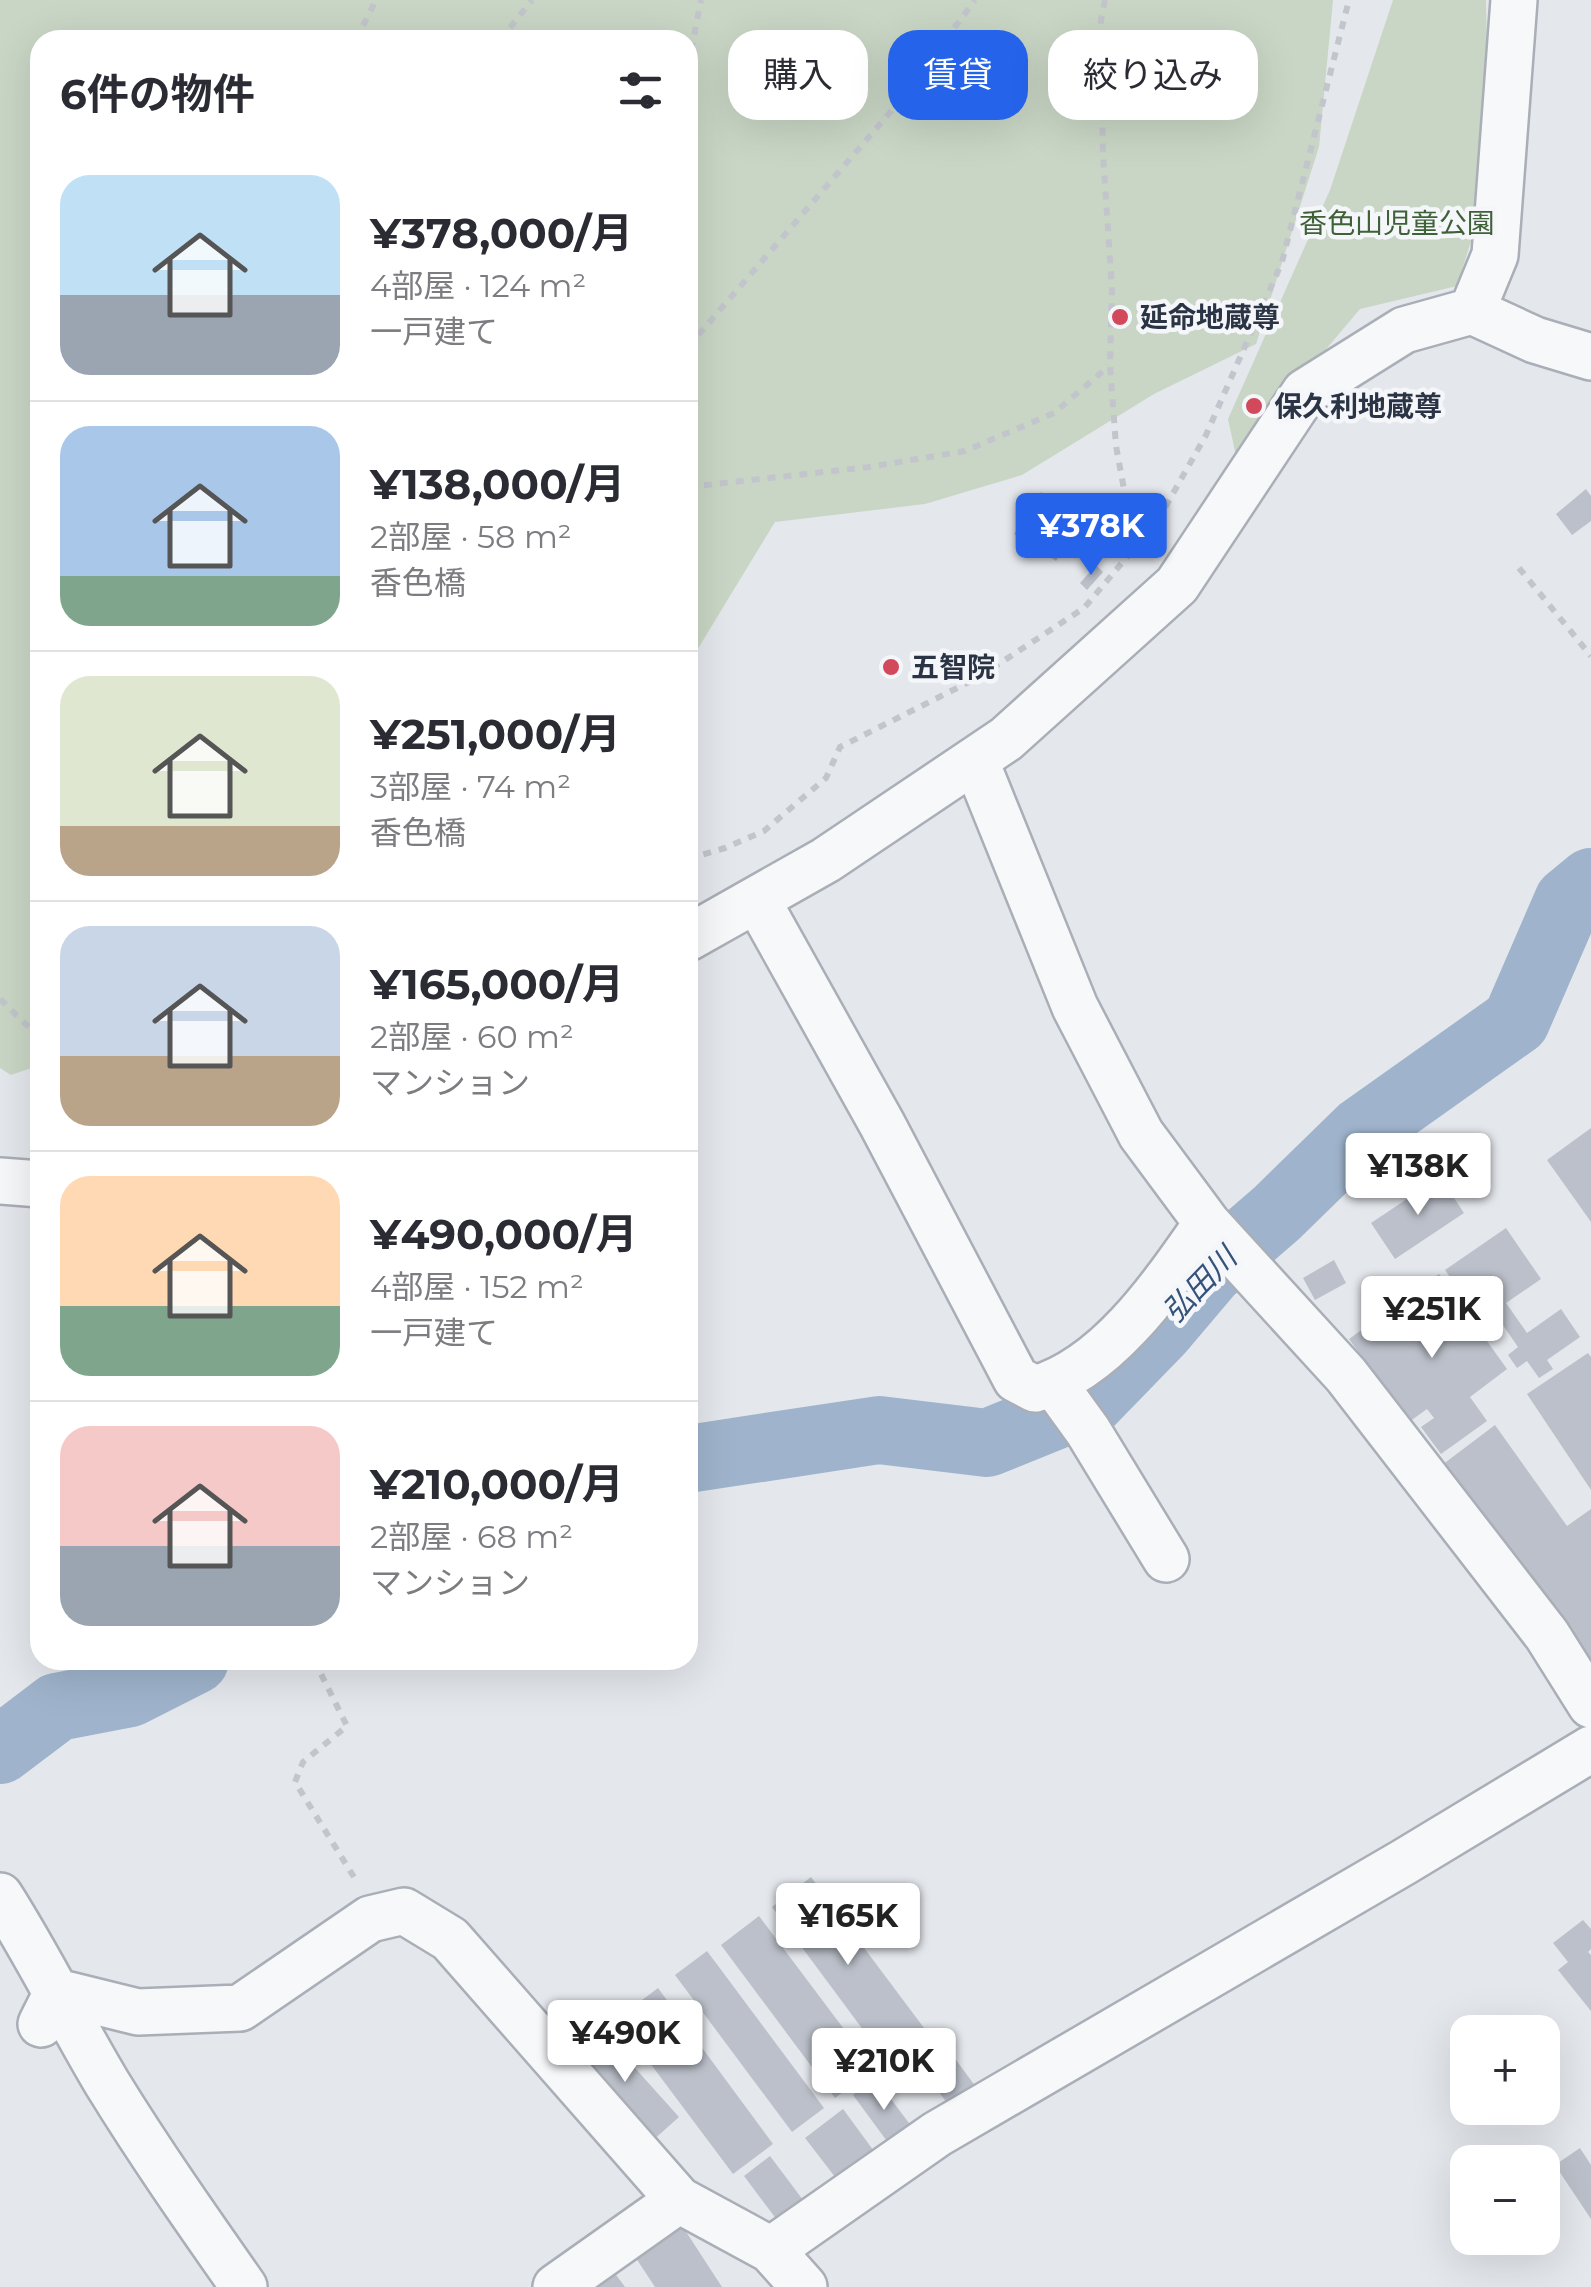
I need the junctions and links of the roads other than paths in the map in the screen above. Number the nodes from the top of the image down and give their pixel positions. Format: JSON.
{"nodes":[{"id":1,"x":1514,"y":0,"type":"edge"},
{"id":2,"x":1472,"y":311,"type":"junction"},
{"id":3,"x":1591,"y":356,"type":"edge"},
{"id":4,"x":976,"y":762,"type":"junction"},
{"id":5,"x":758,"y":900,"type":"junction"},
{"id":6,"x":698,"y":933,"type":"edge"},
{"id":7,"x":0,"y":1181,"type":"edge"},
{"id":8,"x":30,"y":1183,"type":"edge"},
{"id":9,"x":1212,"y":1227,"type":"junction"},
{"id":10,"x":1054,"y":1384,"type":"junction"},
{"id":11,"x":1166,"y":1559,"type":"dead end"},
{"id":12,"x":1591,"y":1705,"type":"edge"},
{"id":13,"x":1591,"y":1750,"type":"edge"},
{"id":14,"x":0,"y":1896,"type":"edge"},
{"id":15,"x":49,"y":2008,"type":"junction"},
{"id":16,"x":678,"y":2200,"type":"junction"},
{"id":17,"x":771,"y":2250,"type":"junction"},
{"id":18,"x":244,"y":2287,"type":"edge"},
{"id":19,"x":556,"y":2287,"type":"edge"},
{"id":20,"x":804,"y":2287,"type":"edge"}],
"edges":[{"from":1,"to":2,"type":"street"},
{"from":2,"to":3,"type":"street"},
{"from":2,"to":4,"type":"street"},
{"from":4,"to":5,"type":"street"},
{"from":4,"to":9,"type":"street"},
{"from":5,"to":6,"type":"street"},
{"from":5,"to":10,"type":"street"},
{"from":7,"to":8,"type":"street"},
{"from":9,"to":10,"type":"street"},
{"from":9,"to":12,"type":"street"},
{"from":10,"to":11,"type":"street"},
{"from":13,"to":17,"type":"street"},
{"from":14,"to":15,"type":"street"},
{"from":15,"to":16,"type":"street"},
{"from":15,"to":18,"type":"street"},
{"from":16,"to":17,"type":"street"},
{"from":16,"to":19,"type":"street"},
{"from":17,"to":20,"type":"street"}]}
